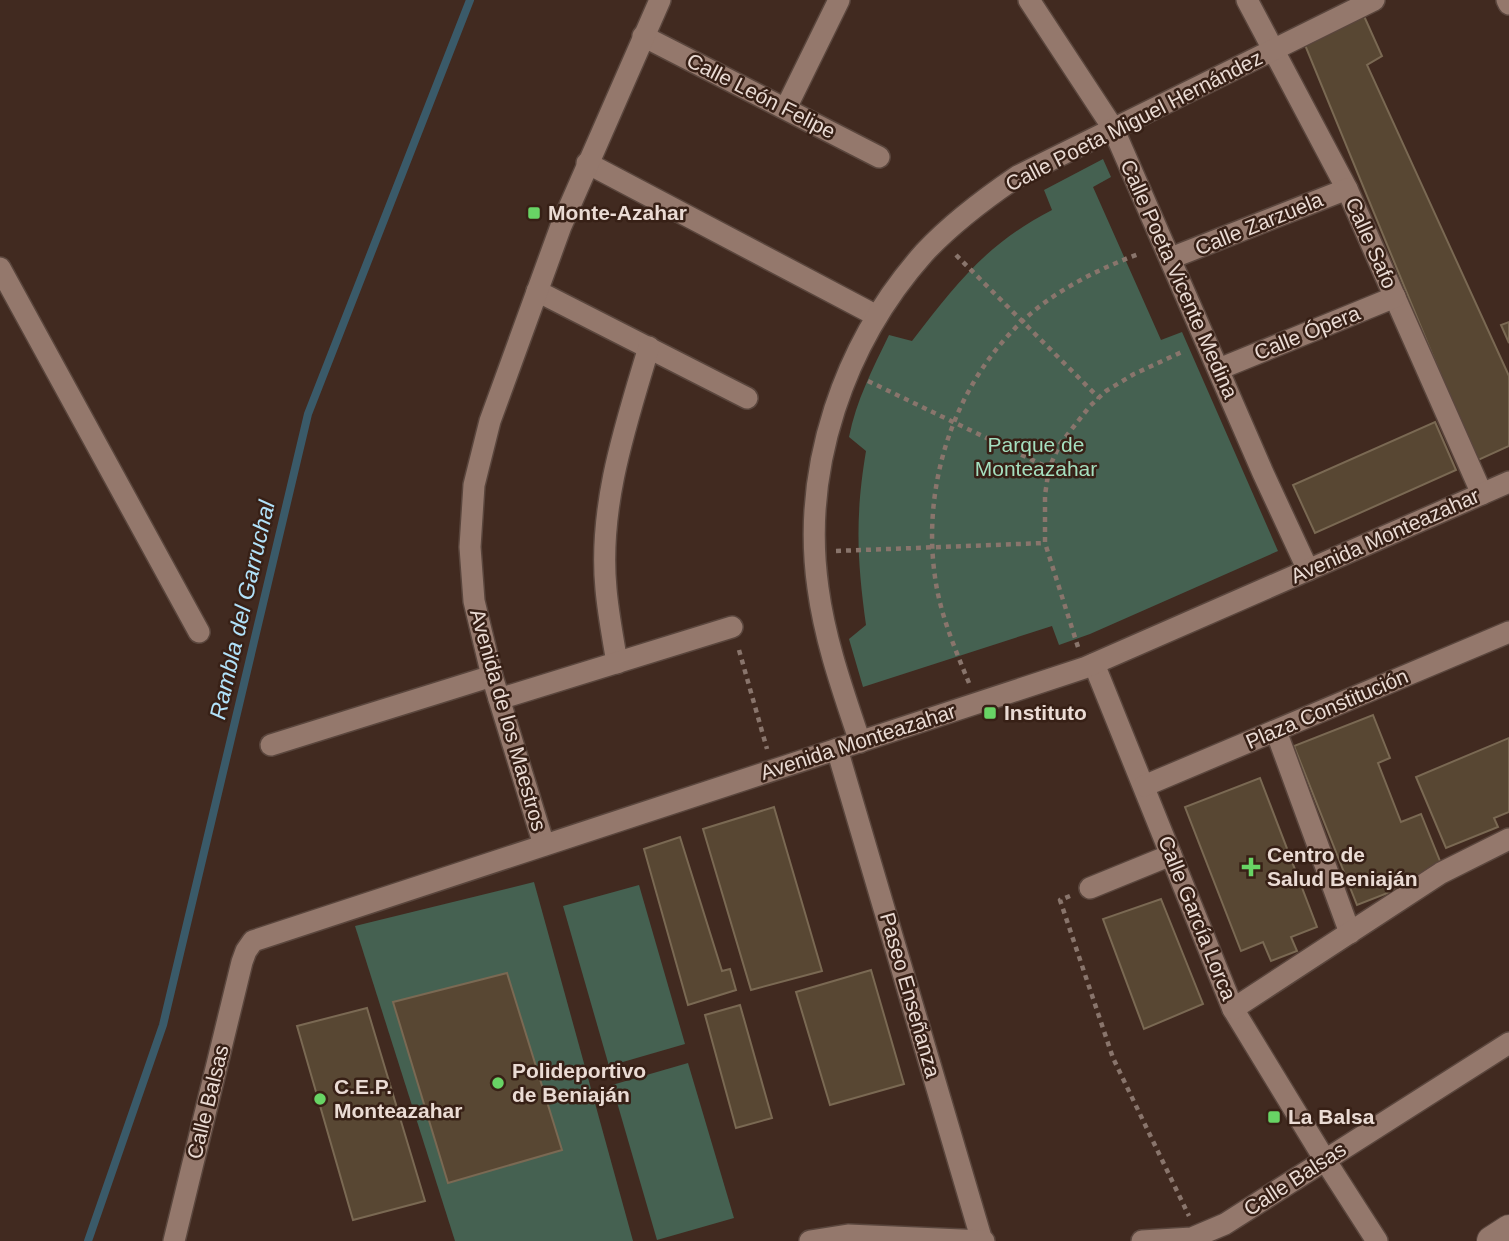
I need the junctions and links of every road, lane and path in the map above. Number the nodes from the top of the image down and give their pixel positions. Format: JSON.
{"nodes":[{"id":1,"x":660,"y":0,"type":"edge"},
{"id":2,"x":839,"y":0,"type":"edge"},
{"id":3,"x":1030,"y":0,"type":"edge"},
{"id":4,"x":1247,"y":0,"type":"edge"},
{"id":5,"x":1374,"y":0,"type":"edge"},
{"id":6,"x":643,"y":36,"type":"junction"},
{"id":7,"x":1275,"y":50,"type":"junction"},
{"id":8,"x":786,"y":108,"type":"junction"},
{"id":9,"x":1114,"y":128,"type":"junction"},
{"id":10,"x":878,"y":157,"type":"dead end"},
{"id":11,"x":587,"y":163,"type":"junction"},
{"id":12,"x":1347,"y":188,"type":"junction"},
{"id":13,"x":939,"y":238,"type":"junction"},
{"id":14,"x":1167,"y":251,"type":"junction"},
{"id":15,"x":0,"y":268,"type":"edge"},
{"id":16,"x":537,"y":291,"type":"junction"},
{"id":17,"x":1395,"y":297,"type":"junction"},
{"id":18,"x":877,"y":316,"type":"junction"},
{"id":19,"x":1022,"y":321,"type":"junction"},
{"id":20,"x":1207,"y":341,"type":"junction"},
{"id":21,"x":649,"y":347,"type":"junction"},
{"id":22,"x":1220,"y":369,"type":"junction"},
{"id":23,"x":849,"y":372,"type":"junction"},
{"id":24,"x":747,"y":398,"type":"dead end"},
{"id":25,"x":1099,"y":398,"type":"junction"},
{"id":26,"x":954,"y":422,"type":"junction"},
{"id":27,"x":1049,"y":468,"type":"junction"},
{"id":28,"x":1509,"y":482,"type":"edge"},
{"id":29,"x":1482,"y":494,"type":"junction"},
{"id":30,"x":1045,"y":543,"type":"junction"},
{"id":31,"x":932,"y":547,"type":"junction"},
{"id":32,"x":815,"y":552,"type":"junction"},
{"id":33,"x":1308,"y":570,"type":"junction"},
{"id":34,"x":733,"y":627,"type":"joint"},
{"id":35,"x":199,"y":632,"type":"dead end"},
{"id":36,"x":1509,"y":632,"type":"edge"},
{"id":37,"x":617,"y":663,"type":"junction"},
{"id":38,"x":1089,"y":666,"type":"junction"},
{"id":39,"x":492,"y":676,"type":"junction"},
{"id":40,"x":499,"y":699,"type":"junction"},
{"id":41,"x":978,"y":703,"type":"junction"},
{"id":42,"x":1276,"y":731,"type":"junction"},
{"id":43,"x":860,"y":742,"type":"junction"},
{"id":44,"x":271,"y":745,"type":"dead end"},
{"id":45,"x":837,"y":749,"type":"junction"},
{"id":46,"x":773,"y":770,"type":"junction"},
{"id":47,"x":1144,"y":786,"type":"junction"},
{"id":48,"x":1509,"y":839,"type":"edge"},
{"id":49,"x":544,"y":845,"type":"junction"},
{"id":50,"x":1171,"y":855,"type":"junction"},
{"id":51,"x":1090,"y":888,"type":"joint"},
{"id":52,"x":1350,"y":933,"type":"junction"},
{"id":53,"x":242,"y":962,"type":"joint"},
{"id":54,"x":1233,"y":1009,"type":"junction"},
{"id":55,"x":1509,"y":1042,"type":"edge"},
{"id":56,"x":1325,"y":1160,"type":"junction"},
{"id":57,"x":1509,"y":1230,"type":"edge"},
{"id":58,"x":1198,"y":1236,"type":"junction"},
{"id":59,"x":174,"y":1241,"type":"edge"},
{"id":60,"x":810,"y":1241,"type":"edge"},
{"id":61,"x":983,"y":1241,"type":"edge"},
{"id":62,"x":1142,"y":1241,"type":"edge"},
{"id":63,"x":1377,"y":1241,"type":"edge"},
{"id":64,"x":1492,"y":1241,"type":"edge"}],
"edges":[{"from":1,"to":6,"type":"street","name":"Avenida de los Maestros"},
{"from":2,"to":8,"type":"street"},
{"from":3,"to":9,"type":"street","name":"Calle Poeta Vicente Medina"},
{"from":4,"to":7,"type":"street","name":"Calle Safo"},
{"from":5,"to":7,"type":"street","name":"Calle Poeta Miguel Hernández"},
{"from":6,"to":8,"type":"street","name":"Calle León Felipe"},
{"from":6,"to":11,"type":"street","name":"Avenida de los Maestros"},
{"from":7,"to":9,"type":"street","name":"Calle Poeta Miguel Hernández"},
{"from":7,"to":12,"type":"street","name":"Calle Safo"},
{"from":8,"to":10,"type":"street","name":"Calle León Felipe"},
{"from":9,"to":13,"type":"street","name":"Calle Poeta Miguel Hernández"},
{"from":9,"to":14,"type":"street","name":"Calle Poeta Vicente Medina"},
{"from":11,"to":16,"type":"street","name":"Avenida de los Maestros"},
{"from":11,"to":18,"type":"street"},
{"from":12,"to":14,"type":"street","name":"Calle Zarzuela"},
{"from":12,"to":17,"type":"street","name":"Calle Safo"},
{"from":13,"to":18,"type":"street","name":"Calle Poeta Miguel Hernández"},
{"from":13,"to":19,"type":"path"},
{"from":14,"to":19,"type":"path"},
{"from":14,"to":20,"type":"street","name":"Calle Poeta Vicente Medina"},
{"from":15,"to":35,"type":"street"},
{"from":16,"to":21,"type":"street"},
{"from":16,"to":39,"type":"street","name":"Avenida de los Maestros"},
{"from":17,"to":22,"type":"street","name":"Calle Ópera"},
{"from":17,"to":29,"type":"street","name":"Calle Safo"},
{"from":18,"to":23,"type":"street","name":"Calle Poeta Miguel Hernández"},
{"from":19,"to":25,"type":"path"},
{"from":19,"to":26,"type":"path"},
{"from":20,"to":22,"type":"street","name":"Calle Poeta Vicente Medina"},
{"from":20,"to":25,"type":"path"},
{"from":21,"to":24,"type":"street"},
{"from":21,"to":37,"type":"street"},
{"from":22,"to":33,"type":"street","name":"Calle Poeta Vicente Medina"},
{"from":23,"to":26,"type":"path"},
{"from":23,"to":32,"type":"street","name":"Calle Poeta Miguel Hernández"},
{"from":25,"to":27,"type":"path"},
{"from":26,"to":27,"type":"path"},
{"from":26,"to":31,"type":"path"},
{"from":27,"to":30,"type":"path"},
{"from":28,"to":29,"type":"street","name":"Avenida Monteazahar"},
{"from":29,"to":33,"type":"street","name":"Avenida Monteazahar"},
{"from":30,"to":31,"type":"path"},
{"from":30,"to":38,"type":"path"},
{"from":31,"to":32,"type":"path"},
{"from":31,"to":41,"type":"path"},
{"from":32,"to":43,"type":"street","name":"Calle Poeta Miguel Hernández"},
{"from":33,"to":38,"type":"street","name":"Avenida Monteazahar"},
{"from":34,"to":37,"type":"street"},
{"from":34,"to":46,"type":"path"},
{"from":36,"to":42,"type":"street","name":"Plaza Constitución"},
{"from":37,"to":40,"type":"street"},
{"from":38,"to":41,"type":"street","name":"Avenida Monteazahar"},
{"from":38,"to":47,"type":"street","name":"Calle García Lorca"},
{"from":39,"to":40,"type":"street","name":"Avenida de los Maestros"},
{"from":39,"to":44,"type":"street"},
{"from":40,"to":49,"type":"street","name":"Avenida de los Maestros"},
{"from":41,"to":43,"type":"street","name":"Avenida Monteazahar"},
{"from":42,"to":47,"type":"street","name":"Plaza Constitución"},
{"from":42,"to":52,"type":"street"},
{"from":43,"to":45,"type":"street","name":"Avenida Monteazahar"},
{"from":45,"to":46,"type":"street","name":"Avenida Monteazahar"},
{"from":45,"to":61,"type":"street","name":"Paseo Enseñanza"},
{"from":46,"to":49,"type":"street","name":"Avenida Monteazahar"},
{"from":47,"to":50,"type":"street","name":"Calle García Lorca"},
{"from":48,"to":52,"type":"street"},
{"from":49,"to":53,"type":"street","name":"Avenida Monteazahar"},
{"from":50,"to":51,"type":"street"},
{"from":50,"to":54,"type":"street","name":"Calle García Lorca"},
{"from":51,"to":58,"type":"path"},
{"from":52,"to":54,"type":"street"},
{"from":53,"to":59,"type":"street","name":"Calle Balsas"},
{"from":54,"to":56,"type":"street","name":"Calle García Lorca"},
{"from":55,"to":56,"type":"street","name":"Calle Balsas"},
{"from":56,"to":58,"type":"street","name":"Calle Balsas"},
{"from":56,"to":63,"type":"street","name":"Calle García Lorca"},
{"from":57,"to":64,"type":"main road"},
{"from":58,"to":62,"type":"street","name":"Calle Balsas"},
{"from":60,"to":61,"type":"street"}]}
